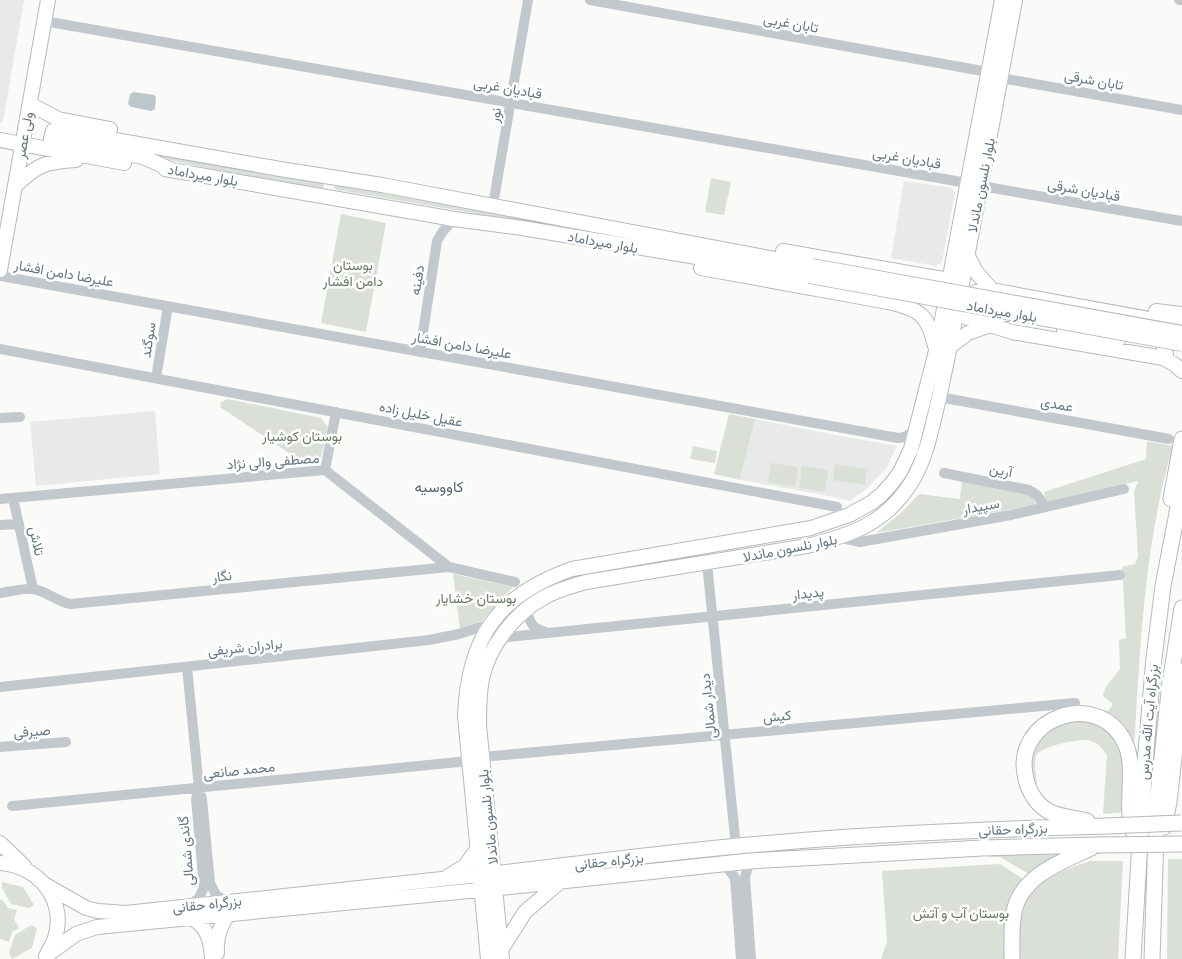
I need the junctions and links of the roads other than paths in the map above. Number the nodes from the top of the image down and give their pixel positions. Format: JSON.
{"nodes":[{"id":1,"x":48,"y":0,"type":"edge"},
{"id":2,"x":528,"y":0,"type":"edge"},
{"id":3,"x":590,"y":0,"type":"edge"},
{"id":4,"x":1002,"y":0,"type":"edge"},
{"id":5,"x":1016,"y":0,"type":"edge"},
{"id":6,"x":44,"y":21,"type":"junction"},
{"id":7,"x":994,"y":75,"type":"junction"},
{"id":8,"x":511,"y":103,"type":"junction"},
{"id":9,"x":30,"y":104,"type":"junction"},
{"id":10,"x":1182,"y":110,"type":"edge"},
{"id":11,"x":0,"y":140,"type":"edge"},
{"id":12,"x":22,"y":147,"type":"junction"},
{"id":13,"x":194,"y":154,"type":"junction"},
{"id":14,"x":97,"y":159,"type":"junction"},
{"id":15,"x":172,"y":170,"type":"junction"},
{"id":16,"x":348,"y":180,"type":"junction"},
{"id":17,"x":974,"y":185,"type":"junction"},
{"id":18,"x":15,"y":186,"type":"junction"},
{"id":19,"x":360,"y":202,"type":"junction"},
{"id":20,"x":493,"y":205,"type":"junction"},
{"id":21,"x":454,"y":219,"type":"junction"},
{"id":22,"x":579,"y":222,"type":"junction"},
{"id":23,"x":1182,"y":222,"type":"edge"},
{"id":24,"x":609,"y":244,"type":"junction"},
{"id":25,"x":968,"y":256,"type":"junction"},
{"id":26,"x":0,"y":270,"type":"edge"},
{"id":27,"x":811,"y":271,"type":"junction"},
{"id":28,"x":896,"y":271,"type":"junction"},
{"id":29,"x":0,"y":276,"type":"edge"},
{"id":30,"x":949,"y":280,"type":"junction"},
{"id":31,"x":982,"y":280,"type":"junction"},
{"id":32,"x":992,"y":290,"type":"junction"},
{"id":33,"x":888,"y":302,"type":"junction"},
{"id":34,"x":168,"y":306,"type":"junction"},
{"id":35,"x":1182,"y":314,"type":"edge"},
{"id":36,"x":951,"y":317,"type":"junction"},
{"id":37,"x":1182,"y":325,"type":"edge"},
{"id":38,"x":990,"y":326,"type":"junction"},
{"id":39,"x":1182,"y":333,"type":"edge"},
{"id":40,"x":1182,"y":344,"type":"edge"},
{"id":41,"x":951,"y":346,"type":"junction"},
{"id":42,"x":0,"y":349,"type":"edge"},
{"id":43,"x":936,"y":351,"type":"junction"},
{"id":44,"x":1182,"y":351,"type":"edge"},
{"id":45,"x":420,"y":352,"type":"junction"},
{"id":46,"x":1167,"y":359,"type":"junction"},
{"id":47,"x":1182,"y":371,"type":"edge"},
{"id":48,"x":156,"y":378,"type":"junction"},
{"id":49,"x":939,"y":397,"type":"junction"},
{"id":50,"x":336,"y":412,"type":"junction"},
{"id":51,"x":20,"y":417,"type":"dead end"},
{"id":52,"x":0,"y":418,"type":"edge"},
{"id":53,"x":917,"y":428,"type":"junction"},
{"id":54,"x":1176,"y":439,"type":"edge"},
{"id":55,"x":325,"y":470,"type":"junction"},
{"id":56,"x":944,"y":473,"type":"dead end"},
{"id":57,"x":1182,"y":487,"type":"edge"},
{"id":58,"x":1124,"y":489,"type":"dead end"},
{"id":59,"x":14,"y":498,"type":"junction"},
{"id":60,"x":0,"y":499,"type":"edge"},
{"id":61,"x":837,"y":507,"type":"dead end"},
{"id":62,"x":1045,"y":507,"type":"junction"},
{"id":63,"x":19,"y":524,"type":"junction"},
{"id":64,"x":0,"y":525,"type":"edge"},
{"id":65,"x":842,"y":538,"type":"junction"},
{"id":66,"x":707,"y":563,"type":"junction"},
{"id":67,"x":449,"y":568,"type":"junction"},
{"id":68,"x":1120,"y":575,"type":"dead end"},
{"id":69,"x":514,"y":582,"type":"dead end"},
{"id":70,"x":33,"y":590,"type":"junction"},
{"id":71,"x":0,"y":593,"type":"edge"},
{"id":72,"x":1182,"y":608,"type":"edge"},
{"id":73,"x":527,"y":609,"type":"junction"},
{"id":74,"x":712,"y":616,"type":"junction"},
{"id":75,"x":490,"y":624,"type":"junction"},
{"id":76,"x":552,"y":633,"type":"junction"},
{"id":77,"x":499,"y":638,"type":"junction"},
{"id":78,"x":1154,"y":658,"type":"junction"},
{"id":79,"x":188,"y":667,"type":"junction"},
{"id":80,"x":1182,"y":671,"type":"edge"},
{"id":81,"x":0,"y":687,"type":"edge"},
{"id":82,"x":1075,"y":703,"type":"dead end"},
{"id":83,"x":1181,"y":711,"type":"edge"},
{"id":84,"x":724,"y":734,"type":"junction"},
{"id":85,"x":1164,"y":739,"type":"junction"},
{"id":86,"x":66,"y":742,"type":"dead end"},
{"id":87,"x":0,"y":747,"type":"edge"},
{"id":88,"x":475,"y":759,"type":"junction"},
{"id":89,"x":199,"y":788,"type":"junction"},
{"id":90,"x":12,"y":806,"type":"dead end"},
{"id":91,"x":1182,"y":823,"type":"edge"},
{"id":92,"x":1106,"y":826,"type":"junction"},
{"id":93,"x":0,"y":843,"type":"edge"},
{"id":94,"x":1182,"y":844,"type":"edge"},
{"id":95,"x":1097,"y":845,"type":"junction"},
{"id":96,"x":736,"y":846,"type":"junction"},
{"id":97,"x":477,"y":849,"type":"junction"},
{"id":98,"x":1139,"y":855,"type":"junction"},
{"id":99,"x":750,"y":861,"type":"junction"},
{"id":100,"x":0,"y":863,"type":"edge"},
{"id":101,"x":725,"y":864,"type":"junction"},
{"id":102,"x":1155,"y":868,"type":"junction"},
{"id":103,"x":30,"y":872,"type":"junction"},
{"id":104,"x":489,"y":878,"type":"junction"},
{"id":105,"x":442,"y":879,"type":"junction"},
{"id":106,"x":561,"y":881,"type":"junction"},
{"id":107,"x":44,"y":884,"type":"junction"},
{"id":108,"x":228,"y":908,"type":"junction"},
{"id":109,"x":190,"y":912,"type":"junction"},
{"id":110,"x":1134,"y":925,"type":"junction"},
{"id":111,"x":501,"y":955,"type":"edge"},
{"id":112,"x":45,"y":957,"type":"edge"},
{"id":113,"x":212,"y":959,"type":"edge"},
{"id":114,"x":218,"y":959,"type":"edge"},
{"id":115,"x":488,"y":959,"type":"edge"},
{"id":116,"x":741,"y":959,"type":"edge"},
{"id":117,"x":751,"y":959,"type":"edge"},
{"id":118,"x":1012,"y":959,"type":"edge"},
{"id":119,"x":1127,"y":959,"type":"edge"},
{"id":120,"x":1133,"y":959,"type":"edge"},
{"id":121,"x":1152,"y":959,"type":"edge"}],
"edges":[{"from":1,"to":6,"type":"main road","name":"ولی عصر"},
{"from":2,"to":8,"type":"street","name":"نور"},
{"from":3,"to":7,"type":"street","name":"تابان غربی"},
{"from":4,"to":7,"type":"main road","name":"بلوار نلسون ماندلا"},
{"from":5,"to":7,"type":"main road","name":"بلوار نلسون ماندلا"},
{"from":6,"to":8,"type":"street","name":"قبادیان غربی"},
{"from":6,"to":9,"type":"main road","name":"ولی عصر"},
{"from":7,"to":10,"type":"street","name":"تابان شرقی"},
{"from":7,"to":17,"type":"main road","name":"بلوار نلسون ماندلا"},
{"from":8,"to":17,"type":"street","name":"قبادیان غربی"},
{"from":8,"to":20,"type":"street","name":"نور"},
{"from":9,"to":12,"type":"main road","name":"ولی عصر"},
{"from":9,"to":13,"type":"main road"},
{"from":11,"to":12,"type":"main road","name":"بلوار میرداماد"},
{"from":12,"to":14,"type":"main road","name":"بلوار میرداماد"},
{"from":12,"to":18,"type":"main road","name":"ولی عصر"},
{"from":13,"to":15,"type":"main road","name":"بلوار میرداماد"},
{"from":13,"to":16,"type":"main road","name":"بلوار میرداماد"},
{"from":14,"to":15,"type":"main road","name":"بلوار میرداماد"},
{"from":14,"to":18,"type":"main road"},
{"from":15,"to":19,"type":"main road","name":"بلوار میرداماد"},
{"from":16,"to":19,"type":"main road"},
{"from":16,"to":20,"type":"main road","name":"بلوار میرداماد"},
{"from":17,"to":23,"type":"street","name":"قبادیان شرقی"},
{"from":17,"to":25,"type":"main road","name":"بلوار نلسون ماندلا"},
{"from":17,"to":30,"type":"main road","name":"بلوار نلسون ماندلا"},
{"from":18,"to":26,"type":"main road","name":"ولی عصر"},
{"from":19,"to":21,"type":"main road","name":"بلوار میرداماد"},
{"from":20,"to":22,"type":"main road","name":"بلوار میرداماد"},
{"from":21,"to":24,"type":"main road","name":"بلوار میرداماد"},
{"from":21,"to":45,"type":"street","name":"دفینه"},
{"from":22,"to":27,"type":"main road","name":"بلوار میرداماد"},
{"from":22,"to":28,"type":"main road"},
{"from":24,"to":27,"type":"main road","name":"بلوار میرداماد"},
{"from":24,"to":33,"type":"main road"},
{"from":25,"to":31,"type":"main road"},
{"from":25,"to":36,"type":"main road","name":"بلوار نلسون ماندلا"},
{"from":27,"to":39,"type":"main road","name":"بلوار میرداماد","bridge":true},
{"from":27,"to":40,"type":"main road","name":"بلوار میرداماد","bridge":true},
{"from":28,"to":30,"type":"main road"},
{"from":28,"to":33,"type":"main road"},
{"from":29,"to":34,"type":"street","name":"علیرضا دامن افشار"},
{"from":30,"to":36,"type":"main road","name":"بلوار نلسون ماندلا"},
{"from":31,"to":32,"type":"main road"},
{"from":31,"to":35,"type":"main road"},
{"from":32,"to":37,"type":"main road"},
{"from":32,"to":46,"type":"main road"},
{"from":33,"to":43,"type":"main road"},
{"from":34,"to":45,"type":"street","name":"علیرضا دامن افشار"},
{"from":34,"to":48,"type":"street","name":"سوگند"},
{"from":36,"to":38,"type":"main road"},
{"from":36,"to":41,"type":"main road","name":"بلوار نلسون ماندلا"},
{"from":36,"to":43,"type":"main road","name":"بلوار نلسون ماندلا"},
{"from":38,"to":41,"type":"main road"},
{"from":38,"to":44,"type":"main road"},
{"from":38,"to":46,"type":"main road"},
{"from":41,"to":49,"type":"main road","name":"بلوار نلسون ماندلا"},
{"from":42,"to":48,"type":"street","name":"عقیل خلیل زاده"},
{"from":43,"to":53,"type":"main road","name":"بلوار نلسون ماندلا"},
{"from":45,"to":53,"type":"street","name":"علیرضا دامن افشار"},
{"from":46,"to":47,"type":"main road"},
{"from":48,"to":50,"type":"street","name":"عقیل خلیل زاده"},
{"from":49,"to":54,"type":"street","name":"عمدی"},
{"from":49,"to":65,"type":"main road","name":"بلوار نلسون ماندلا"},
{"from":50,"to":55,"type":"street"},
{"from":50,"to":61,"type":"street","name":"عقیل خلیل زاده"},
{"from":51,"to":52,"type":"street"},
{"from":53,"to":75,"type":"main road","name":"بلوار نلسون ماندلا"},
{"from":54,"to":78,"type":"highway"},
{"from":55,"to":59,"type":"street","name":"مصطفی والی نژاد"},
{"from":55,"to":67,"type":"street","name":"مصطفی والی نژاد"},
{"from":56,"to":62,"type":"street","name":"آرین"},
{"from":57,"to":78,"type":"highway","name":"بزرگراه آیت الله مدرس"},
{"from":58,"to":62,"type":"street","name":"سپیدار"},
{"from":59,"to":60,"type":"street","name":"مصطفی والی نژاد"},
{"from":59,"to":63,"type":"street","name":"تلاش"},
{"from":62,"to":65,"type":"street","name":"سپیدار"},
{"from":63,"to":64,"type":"street"},
{"from":63,"to":70,"type":"street","name":"تلاش"},
{"from":65,"to":66,"type":"main road","name":"بلوار نلسون ماندلا"},
{"from":66,"to":73,"type":"main road","name":"بلوار نلسون ماندلا"},
{"from":66,"to":74,"type":"street","name":"دیدار شمالی"},
{"from":67,"to":69,"type":"street","name":"مصطفی والی نژاد"},
{"from":67,"to":70,"type":"street","name":"نگار"},
{"from":68,"to":74,"type":"street","name":"پدیدار"},
{"from":70,"to":71,"type":"street","name":"نگار"},
{"from":72,"to":85,"type":"highway","name":"بزرگراه آیت الله مدرس"},
{"from":73,"to":76,"type":"street"},
{"from":73,"to":77,"type":"main road","name":"بلوار نلسون ماندلا"},
{"from":74,"to":76,"type":"street","name":"پدیدار"},
{"from":74,"to":84,"type":"street","name":"دیدار شمالی"},
{"from":75,"to":79,"type":"street","name":"برادران شریفی"},
{"from":75,"to":88,"type":"main road","name":"بلوار نلسون ماندلا"},
{"from":76,"to":77,"type":"street","name":"پدیدار"},
{"from":77,"to":88,"type":"main road","name":"بلوار نلسون ماندلا"},
{"from":78,"to":98,"type":"highway","name":"بزرگراه آیت الله مدرس"},
{"from":79,"to":81,"type":"street","name":"برادران شریفی"},
{"from":79,"to":89,"type":"street","name":"گاندی شمالی"},
{"from":80,"to":83,"type":"highway"},
{"from":82,"to":84,"type":"street","name":"کیش"},
{"from":83,"to":85,"type":"highway"},
{"from":83,"to":102,"type":"highway"},
{"from":84,"to":88,"type":"street","name":"کیش"},
{"from":84,"to":96,"type":"street","name":"دیدار شمالی"},
{"from":85,"to":102,"type":"highway","name":"بزرگراه آیت الله مدرس"},
{"from":86,"to":87,"type":"street","name":"صیرفی"},
{"from":88,"to":89,"type":"street","name":"محمد صانعی"},
{"from":88,"to":97,"type":"main road","name":"بلوار نلسون ماندلا"},
{"from":88,"to":104,"type":"main road","name":"بلوار نلسون ماندلا"},
{"from":89,"to":90,"type":"street","name":"محمد صانعی"},
{"from":89,"to":108,"type":"street","name":"گاندی شمالی"},
{"from":89,"to":109,"type":"street","name":"گاندی شمالی"},
{"from":91,"to":92,"type":"highway","name":"بزرگراه حقانی","bridge":true},
{"from":92,"to":96,"type":"highway","name":"بزرگراه حقانی"},
{"from":92,"to":98,"type":"highway"},
{"from":93,"to":103,"type":"main road"},
{"from":94,"to":95,"type":"highway","name":"بزرگراه حقانی","bridge":true},
{"from":95,"to":99,"type":"highway","name":"بزرگراه حقانی"},
{"from":95,"to":118,"type":"highway"},
{"from":96,"to":104,"type":"highway","name":"بزرگراه حقانی"},
{"from":97,"to":104,"type":"main road","name":"بلوار نلسون ماندلا"},
{"from":97,"to":105,"type":"main road"},
{"from":98,"to":110,"type":"highway","name":"بزرگراه آیت الله مدرس"},
{"from":99,"to":101,"type":"highway","name":"بزرگراه حقانی"},
{"from":99,"to":117,"type":"street"},
{"from":100,"to":103,"type":"main road"},
{"from":101,"to":106,"type":"highway","name":"بزرگراه حقانی"},
{"from":101,"to":116,"type":"street"},
{"from":102,"to":121,"type":"highway","name":"بزرگراه آیت الله مدرس"},
{"from":103,"to":107,"type":"main road"},
{"from":104,"to":105,"type":"main road","name":"بزرگراه حقانی"},
{"from":104,"to":106,"type":"highway","name":"بزرگراه حقانی"},
{"from":104,"to":108,"type":"main road","name":"بزرگراه حقانی"},
{"from":104,"to":111,"type":"main road","name":"بلوار نلسون ماندلا"},
{"from":104,"to":115,"type":"main road","name":"بلوار نلسون ماندلا"},
{"from":105,"to":108,"type":"main road","name":"بزرگراه حقانی"},
{"from":106,"to":111,"type":"main road"},
{"from":107,"to":109,"type":"main road","name":"بزرگراه حقانی"},
{"from":107,"to":112,"type":"main road"},
{"from":108,"to":109,"type":"main road","name":"بزرگراه حقانی"},
{"from":108,"to":114,"type":"main road"},
{"from":109,"to":112,"type":"main road","name":"بزرگراه حقانی"},
{"from":109,"to":113,"type":"main road"},
{"from":110,"to":119,"type":"highway"},
{"from":110,"to":120,"type":"highway","name":"بزرگراه آیت الله مدرس"}]}
